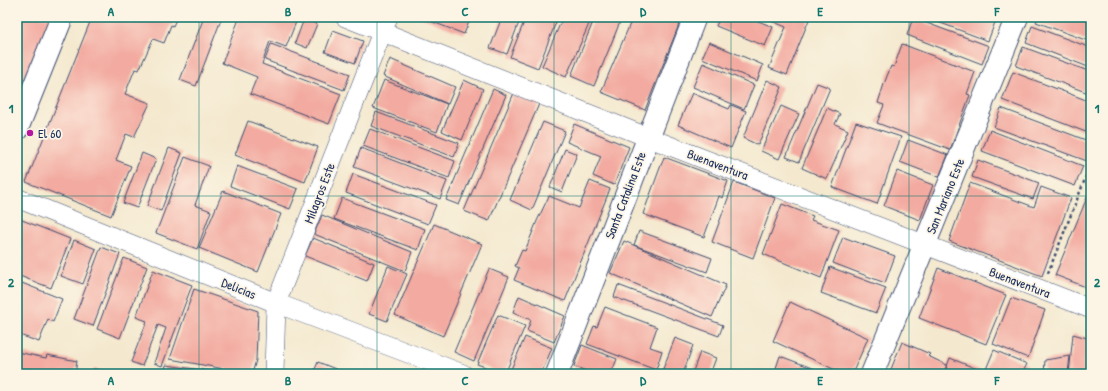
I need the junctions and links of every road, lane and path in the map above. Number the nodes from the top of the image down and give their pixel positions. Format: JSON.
{"nodes":[{"id":1,"x":62,"y":17,"type":"edge"},
{"id":2,"x":345,"y":17,"type":"edge"},
{"id":3,"x":695,"y":17,"type":"edge"},
{"id":4,"x":1017,"y":17,"type":"edge"},
{"id":5,"x":385,"y":25,"type":"edge"},
{"id":6,"x":17,"y":129,"type":"edge"},
{"id":7,"x":647,"y":137,"type":"junction"},
{"id":8,"x":1091,"y":164,"type":"edge"},
{"id":9,"x":17,"y":198,"type":"edge"},
{"id":10,"x":925,"y":245,"type":"junction"},
{"id":11,"x":1041,"y":290,"type":"junction"},
{"id":12,"x":276,"y":303,"type":"junction"},
{"id":13,"x":1091,"y":309,"type":"edge"},
{"id":14,"x":274,"y":374,"type":"edge"},
{"id":15,"x":463,"y":374,"type":"edge"},
{"id":16,"x":557,"y":374,"type":"edge"},
{"id":17,"x":872,"y":374,"type":"edge"}],
"edges":[{"from":1,"to":6,"type":"street"},
{"from":2,"to":5,"type":"street","name":"Buenaventura"},
{"from":3,"to":7,"type":"street","name":"Santa Catalina Este"},
{"from":4,"to":10,"type":"street","name":"San Mariano Este"},
{"from":5,"to":7,"type":"street","name":"Buenaventura"},
{"from":5,"to":12,"type":"street","name":"Milagros Este"},
{"from":7,"to":10,"type":"street","name":"Buenaventura"},
{"from":7,"to":16,"type":"street","name":"Santa Catalina Este"},
{"from":8,"to":11,"type":"path"},
{"from":9,"to":12,"type":"street","name":"Delicias"},
{"from":10,"to":11,"type":"street","name":"Buenaventura"},
{"from":10,"to":17,"type":"street","name":"San Mariano Este"},
{"from":11,"to":13,"type":"street","name":"Buenaventura"},
{"from":12,"to":14,"type":"street","name":"Milagros Este"},
{"from":12,"to":15,"type":"street","name":"Delicias"}]}
